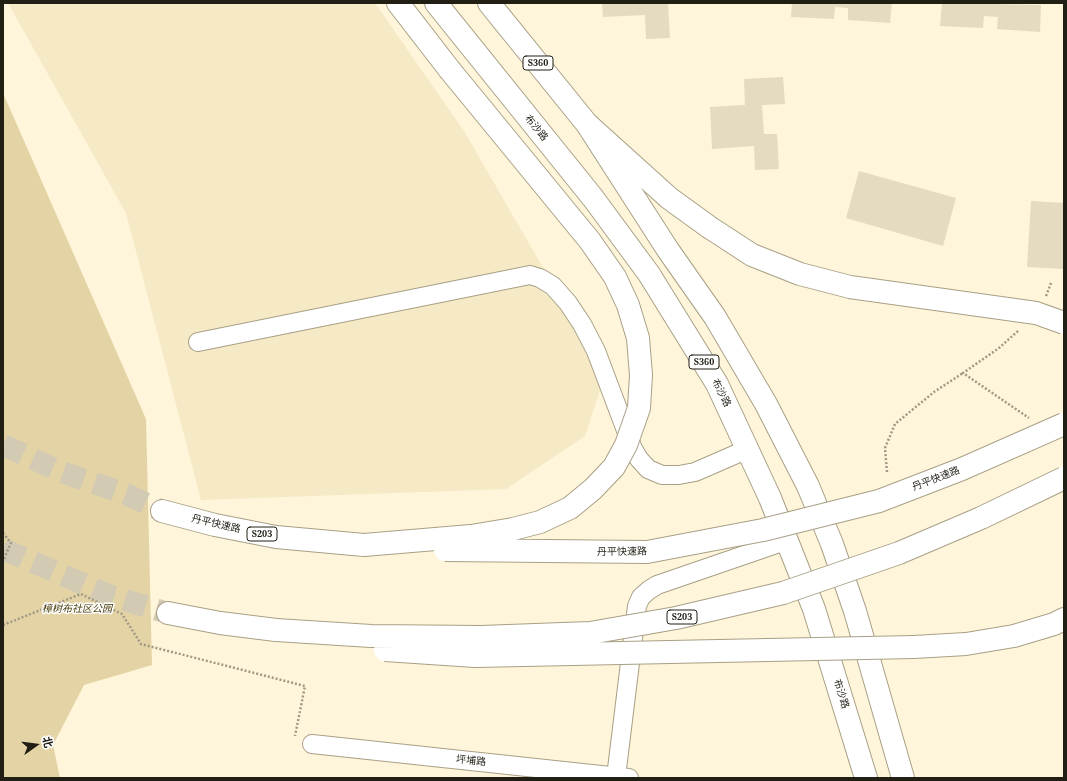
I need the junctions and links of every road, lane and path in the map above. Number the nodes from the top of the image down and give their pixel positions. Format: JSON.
{"nodes":[{"id":1,"x":398,"y":3,"type":"edge"},
{"id":2,"x":436,"y":3,"type":"edge"},
{"id":3,"x":489,"y":3,"type":"edge"},
{"id":4,"x":587,"y":124,"type":"junction"},
{"id":5,"x":1051,"y":283,"type":"dead end"},
{"id":6,"x":1042,"y":300,"type":"dead end"},
{"id":7,"x":1064,"y":323,"type":"edge"},
{"id":8,"x":1020,"y":330,"type":"dead end"},
{"id":9,"x":198,"y":342,"type":"dead end"},
{"id":10,"x":963,"y":373,"type":"junction"},
{"id":11,"x":1032,"y":421,"type":"dead end"},
{"id":12,"x":1064,"y":424,"type":"edge"},
{"id":13,"x":748,"y":448,"type":"junction"},
{"id":14,"x":887,"y":472,"type":"dead end"},
{"id":15,"x":1064,"y":478,"type":"edge"},
{"id":16,"x":162,"y":512,"type":"tunnel mouth"},
{"id":17,"x":3,"y":533,"type":"edge"},
{"id":18,"x":788,"y":540,"type":"junction"},
{"id":19,"x":364,"y":545,"type":"junction"},
{"id":20,"x":3,"y":561,"type":"edge"},
{"id":21,"x":168,"y":613,"type":"tunnel mouth"},
{"id":22,"x":1064,"y":619,"type":"edge"},
{"id":23,"x":3,"y":625,"type":"edge"},
{"id":24,"x":276,"y":630,"type":"junction"},
{"id":25,"x":312,"y":744,"type":"joint"},
{"id":26,"x":623,"y":777,"type":"edge"},
{"id":27,"x":866,"y":778,"type":"edge"},
{"id":28,"x":903,"y":778,"type":"edge"}],
"edges":[{"from":1,"to":19,"type":"main road","bridge":true},
{"from":2,"to":13,"type":"main road","name":"布沙路","number":"S360"},
{"from":3,"to":4,"type":"main road","number":"S360"},
{"from":4,"to":7,"type":"main road","bridge":true},
{"from":4,"to":28,"type":"main road","number":"S360"},
{"from":5,"to":6,"type":"path"},
{"from":8,"to":10,"type":"path"},
{"from":9,"to":13,"type":"street"},
{"from":10,"to":11,"type":"path"},
{"from":10,"to":14,"type":"path"},
{"from":12,"to":19,"type":"main road","name":"丹平快速路","number":"S203","bridge":true},
{"from":13,"to":18,"type":"main road","name":"布沙路","number":"S360"},
{"from":15,"to":24,"type":"main road","number":"S203","bridge":true},
{"from":16,"to":19,"type":"main road","name":"丹平快速路","number":"S203"},
{"from":17,"to":20,"type":"path"},
{"from":18,"to":26,"type":"street"},
{"from":18,"to":27,"type":"main road","name":"布沙路","number":"S360"},
{"from":21,"to":24,"type":"main road","number":"S203"},
{"from":22,"to":24,"type":"main road","bridge":true},
{"from":23,"to":25,"type":"path"},
{"from":25,"to":26,"type":"street","name":"坪埔路"}]}
